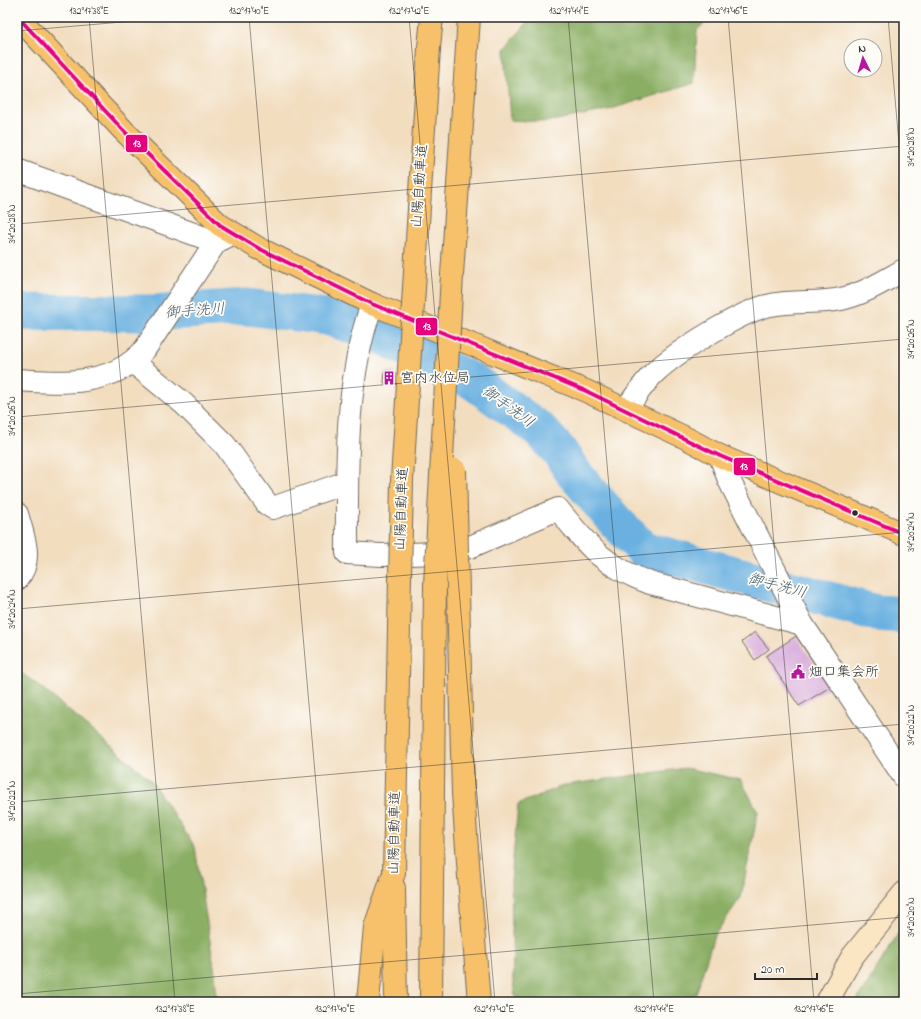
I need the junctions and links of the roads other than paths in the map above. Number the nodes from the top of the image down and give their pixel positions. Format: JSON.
{"nodes":[{"id":1,"x":18,"y":17,"type":"edge"},
{"id":2,"x":432,"y":17,"type":"edge"},
{"id":3,"x":469,"y":17,"type":"edge"},
{"id":4,"x":17,"y":170,"type":"edge"},
{"id":5,"x":224,"y":238,"type":"junction"},
{"id":6,"x":904,"y":270,"type":"edge"},
{"id":7,"x":452,"y":275,"type":"junction"},
{"id":8,"x":370,"y":309,"type":"junction"},
{"id":9,"x":133,"y":362,"type":"junction"},
{"id":10,"x":17,"y":380,"type":"edge"},
{"id":11,"x":626,"y":409,"type":"junction"},
{"id":12,"x":720,"y":456,"type":"junction"},
{"id":13,"x":347,"y":482,"type":"junction"},
{"id":14,"x":17,"y":514,"type":"edge"},
{"id":15,"x":904,"y":534,"type":"edge"},
{"id":16,"x":17,"y":579,"type":"edge"},
{"id":17,"x":799,"y":619,"type":"junction"},
{"id":18,"x":904,"y":778,"type":"edge"},
{"id":19,"x":394,"y":873,"type":"junction"},
{"id":20,"x":904,"y":893,"type":"edge"},
{"id":21,"x":368,"y":1002,"type":"edge"},
{"id":22,"x":396,"y":1002,"type":"edge"},
{"id":23,"x":431,"y":1002,"type":"edge"},
{"id":24,"x":479,"y":1002,"type":"edge"},
{"id":25,"x":827,"y":1002,"type":"edge"}],
"edges":[{"from":1,"to":5,"type":"main road"},
{"from":2,"to":19,"type":"main road","name":"山陽自動車道","bridge":true},
{"from":3,"to":7,"type":"main road"},
{"from":4,"to":5,"type":"street"},
{"from":5,"to":8,"type":"main road"},
{"from":5,"to":9,"type":"street"},
{"from":6,"to":11,"type":"street"},
{"from":7,"to":23,"type":"main road","bridge":true},
{"from":7,"to":24,"type":"main road","bridge":true},
{"from":8,"to":11,"type":"main road"},
{"from":8,"to":13,"type":"street"},
{"from":9,"to":10,"type":"street"},
{"from":9,"to":13,"type":"street"},
{"from":11,"to":12,"type":"main road"},
{"from":12,"to":15,"type":"main road"},
{"from":12,"to":17,"type":"street"},
{"from":13,"to":17,"type":"street"},
{"from":14,"to":16,"type":"street"},
{"from":17,"to":18,"type":"street"},
{"from":19,"to":21,"type":"main road"},
{"from":19,"to":22,"type":"main road","name":"山陽自動車道"},
{"from":20,"to":25,"type":"street"}]}
